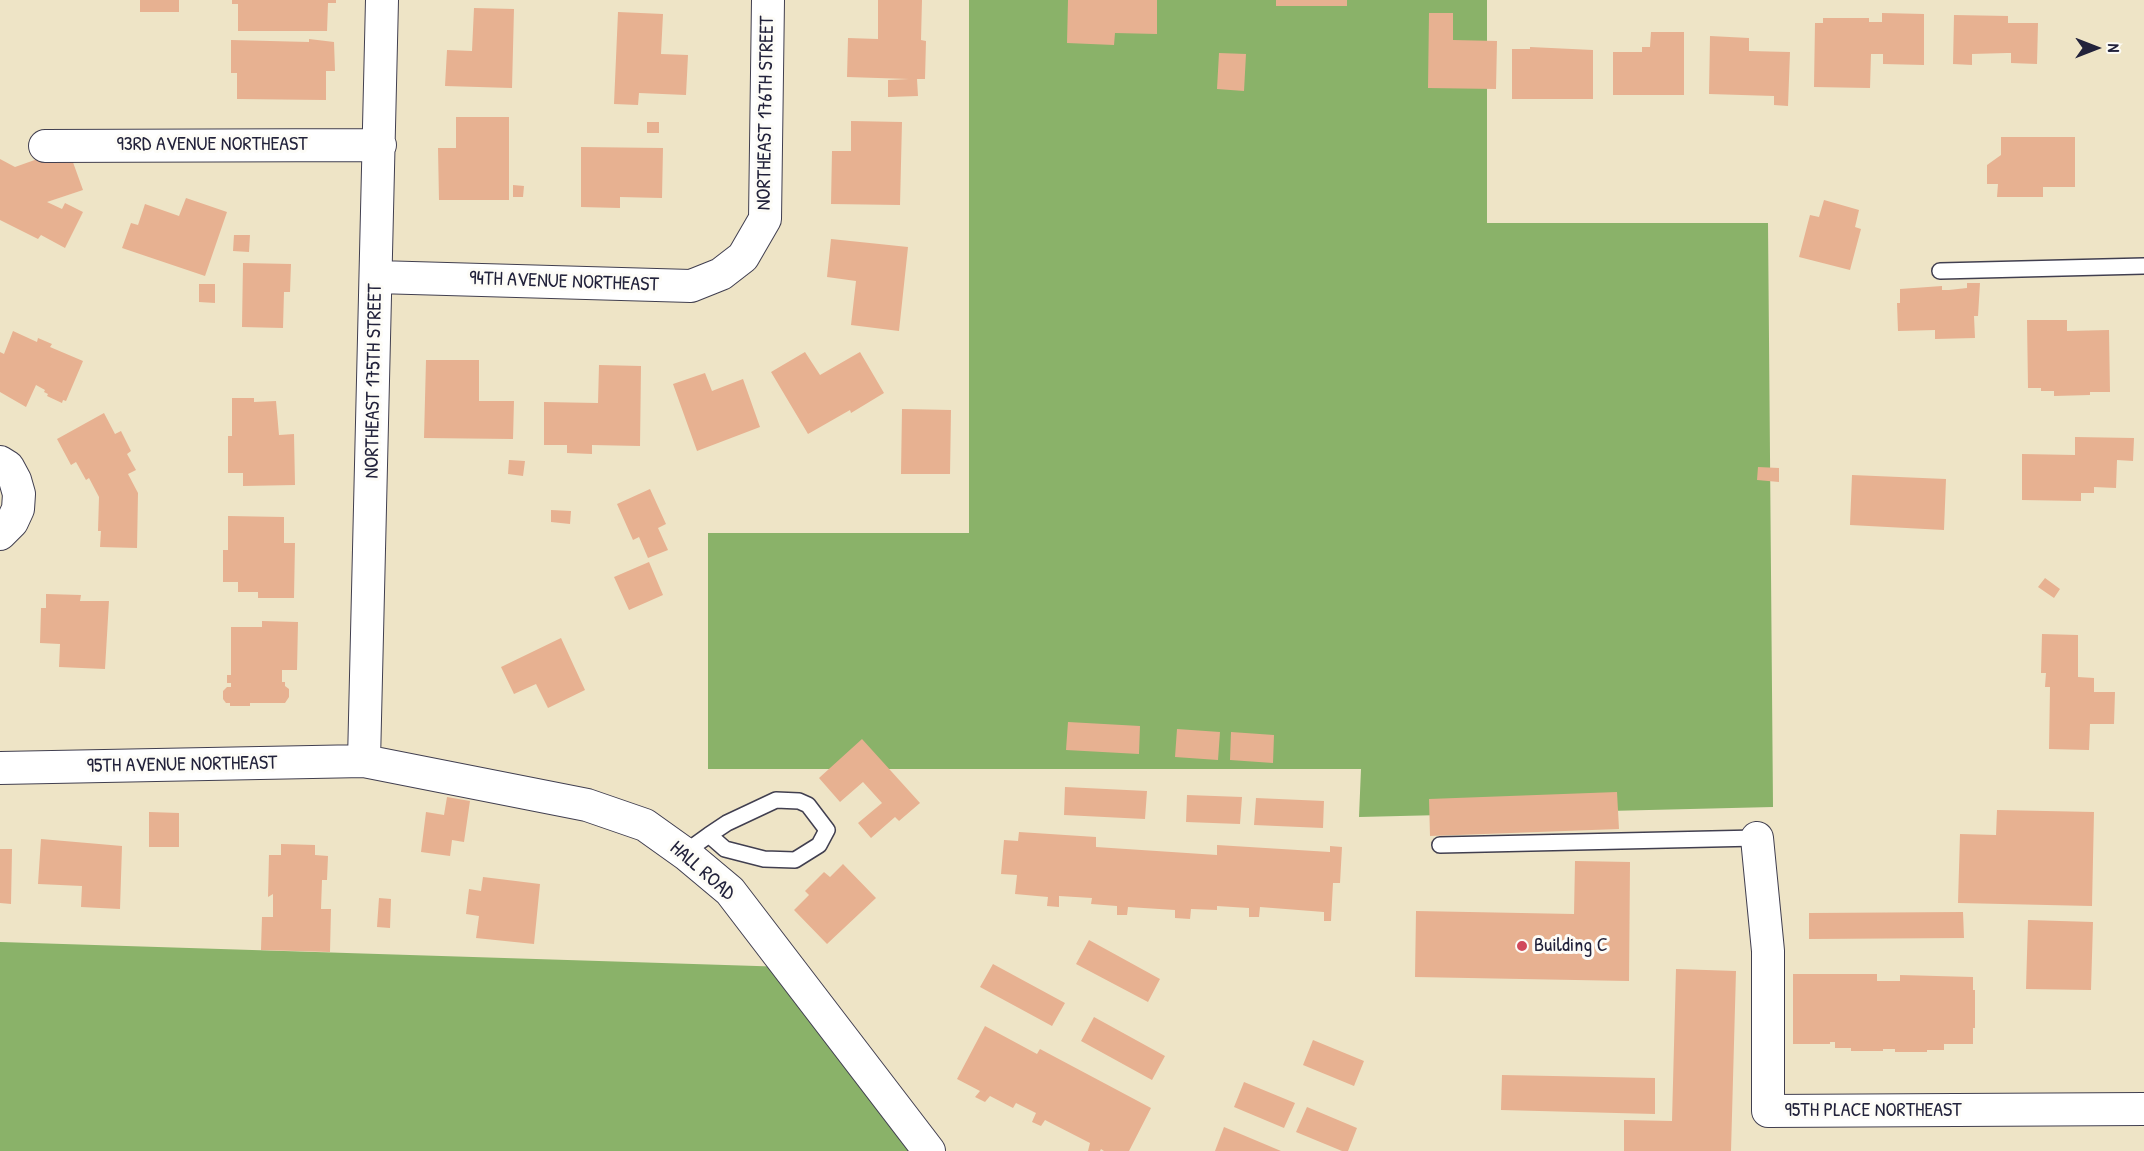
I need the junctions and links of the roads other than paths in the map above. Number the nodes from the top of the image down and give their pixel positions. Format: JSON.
{"nodes":[{"id":1,"x":382,"y":0,"type":"edge"},
{"id":2,"x":768,"y":0,"type":"edge"},
{"id":3,"x":380,"y":145,"type":"junction"},
{"id":4,"x":45,"y":146,"type":"dead end"},
{"id":5,"x":743,"y":257,"type":"joint"},
{"id":6,"x":2144,"y":266,"type":"edge"},
{"id":7,"x":1940,"y":271,"type":"dead end"},
{"id":8,"x":377,"y":277,"type":"junction"},
{"id":9,"x":0,"y":462,"type":"edge"},
{"id":10,"x":0,"y":534,"type":"edge"},
{"id":11,"x":364,"y":761,"type":"junction"},
{"id":12,"x":0,"y":768,"type":"edge"},
{"id":13,"x":709,"y":835,"type":"junction"},
{"id":14,"x":1757,"y":838,"type":"joint"},
{"id":15,"x":1440,"y":844,"type":"dead end"},
{"id":16,"x":684,"y":854,"type":"junction"},
{"id":17,"x":2144,"y":1109,"type":"edge"},
{"id":18,"x":929,"y":1151,"type":"edge"}],
"edges":[{"from":1,"to":3,"type":"street","name":"NORTHEAST 175TH STREET"},
{"from":2,"to":5,"type":"street","name":"NORTHEAST 176TH STREET"},
{"from":3,"to":4,"type":"street","name":"93RD AVENUE NORTHEAST"},
{"from":3,"to":8,"type":"street","name":"NORTHEAST 175TH STREET"},
{"from":5,"to":8,"type":"street","name":"94TH AVENUE NORTHEAST"},
{"from":6,"to":7,"type":"lane"},
{"from":8,"to":11,"type":"street","name":"NORTHEAST 175TH STREET"},
{"from":9,"to":10,"type":"street"},
{"from":11,"to":12,"type":"street","name":"95TH AVENUE NORTHEAST"},
{"from":11,"to":16,"type":"street","name":"HALL ROAD"},
{"from":13,"to":13,"type":"lane"},
{"from":13,"to":16,"type":"lane"},
{"from":14,"to":15,"type":"lane"},
{"from":14,"to":17,"type":"street","name":"95TH PLACE NORTHEAST"},
{"from":16,"to":18,"type":"street","name":"HALL ROAD"}]}
